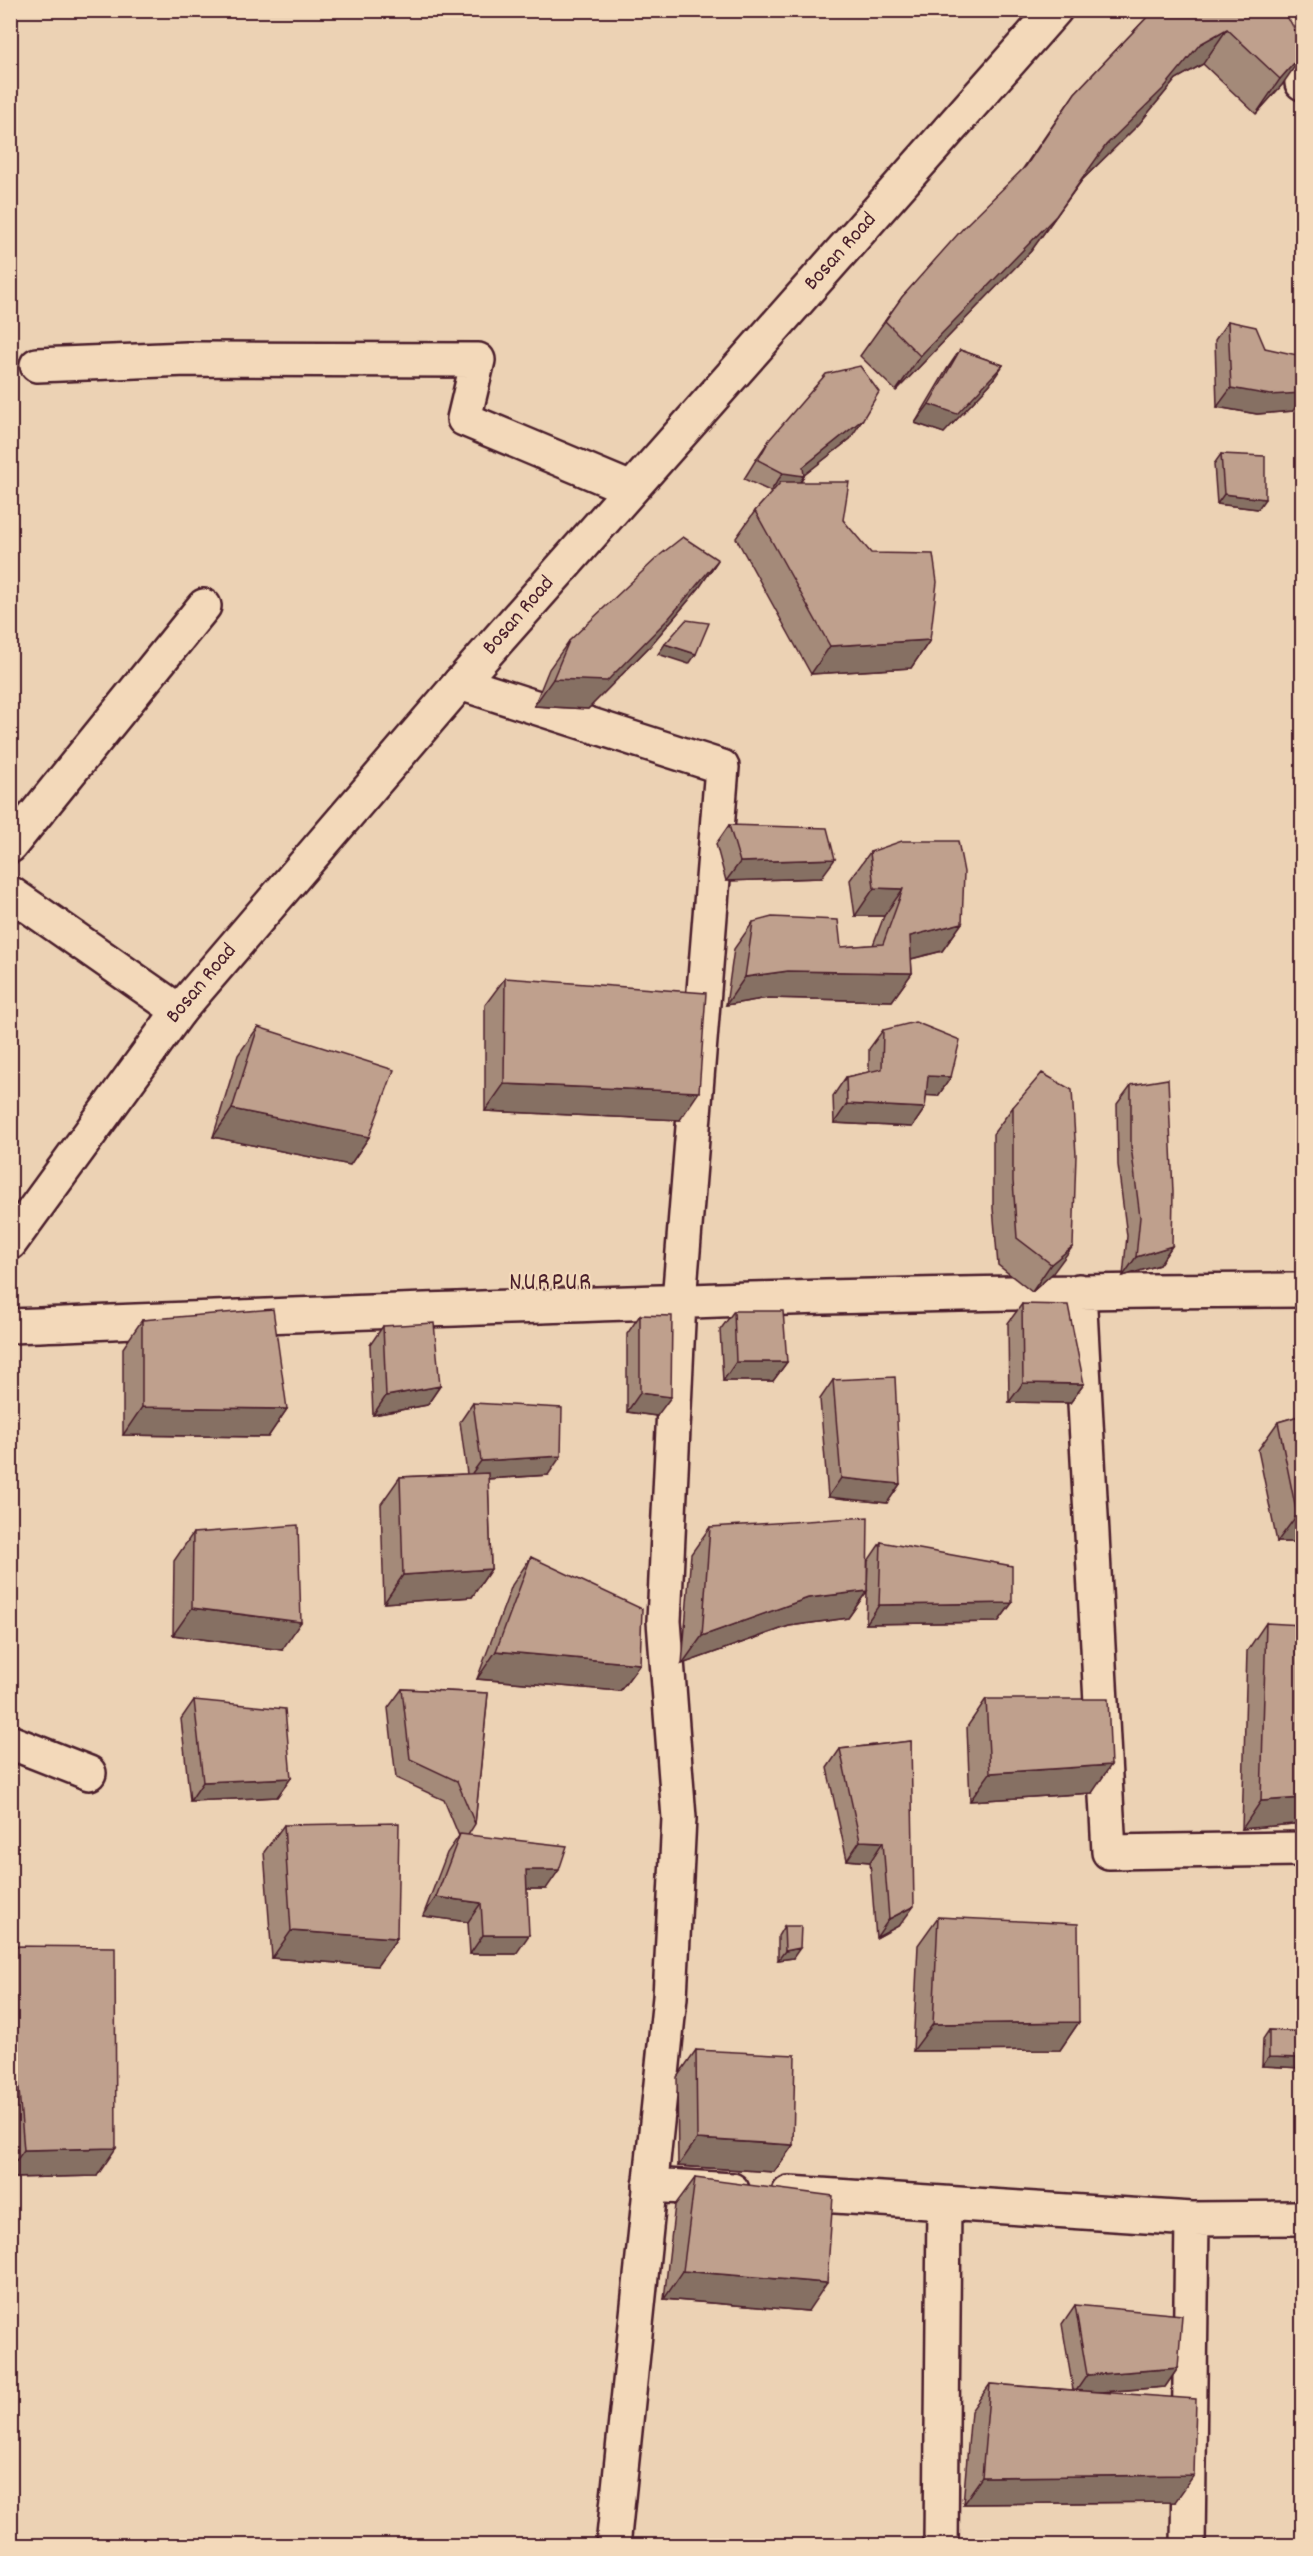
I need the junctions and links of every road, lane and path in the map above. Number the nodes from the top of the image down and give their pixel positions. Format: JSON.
{"nodes":[{"id":1,"x":1054,"y":10,"type":"edge"},
{"id":2,"x":1294,"y":10,"type":"edge"},
{"id":3,"x":1302,"y":18,"type":"edge"},
{"id":4,"x":1302,"y":48,"type":"edge"},
{"id":5,"x":1302,"y":83,"type":"edge"},
{"id":6,"x":37,"y":365,"type":"dead end"},
{"id":7,"x":631,"y":489,"type":"junction"},
{"id":8,"x":204,"y":606,"type":"dead end"},
{"id":9,"x":460,"y":683,"type":"junction"},
{"id":10,"x":10,"y":846,"type":"edge"},
{"id":11,"x":10,"y":893,"type":"edge"},
{"id":12,"x":179,"y":1011,"type":"junction"},
{"id":13,"x":10,"y":1243,"type":"edge"},
{"id":14,"x":1302,"y":1290,"type":"edge"},
{"id":15,"x":1079,"y":1291,"type":"junction"},
{"id":16,"x":679,"y":1301,"type":"junction"},
{"id":17,"x":10,"y":1326,"type":"edge"},
{"id":18,"x":10,"y":1742,"type":"edge"},
{"id":19,"x":88,"y":1773,"type":"dead end"},
{"id":20,"x":1302,"y":1849,"type":"edge"},
{"id":21,"x":650,"y":2185,"type":"junction"},
{"id":22,"x":944,"y":2203,"type":"junction"},
{"id":23,"x":1302,"y":2218,"type":"edge"},
{"id":24,"x":1192,"y":2219,"type":"junction"},
{"id":25,"x":613,"y":2546,"type":"edge"},
{"id":26,"x":941,"y":2546,"type":"edge"},
{"id":27,"x":1188,"y":2546,"type":"edge"}],
"edges":[{"from":1,"to":7,"type":"street","name":"Bosan Road"},
{"from":2,"to":3,"type":"street"},
{"from":4,"to":5,"type":"street"},
{"from":6,"to":7,"type":"street"},
{"from":7,"to":9,"type":"street","name":"Bosan Road"},
{"from":8,"to":10,"type":"street"},
{"from":9,"to":12,"type":"street","name":"Bosan Road"},
{"from":9,"to":16,"type":"street"},
{"from":11,"to":12,"type":"street"},
{"from":12,"to":13,"type":"street","name":"Bosan Road"},
{"from":14,"to":15,"type":"street"},
{"from":15,"to":16,"type":"street"},
{"from":15,"to":20,"type":"street"},
{"from":16,"to":17,"type":"street"},
{"from":16,"to":21,"type":"street"},
{"from":18,"to":19,"type":"street"},
{"from":21,"to":22,"type":"street"},
{"from":21,"to":25,"type":"street"},
{"from":22,"to":24,"type":"street"},
{"from":22,"to":26,"type":"street"},
{"from":23,"to":24,"type":"street"},
{"from":24,"to":27,"type":"street"}]}
